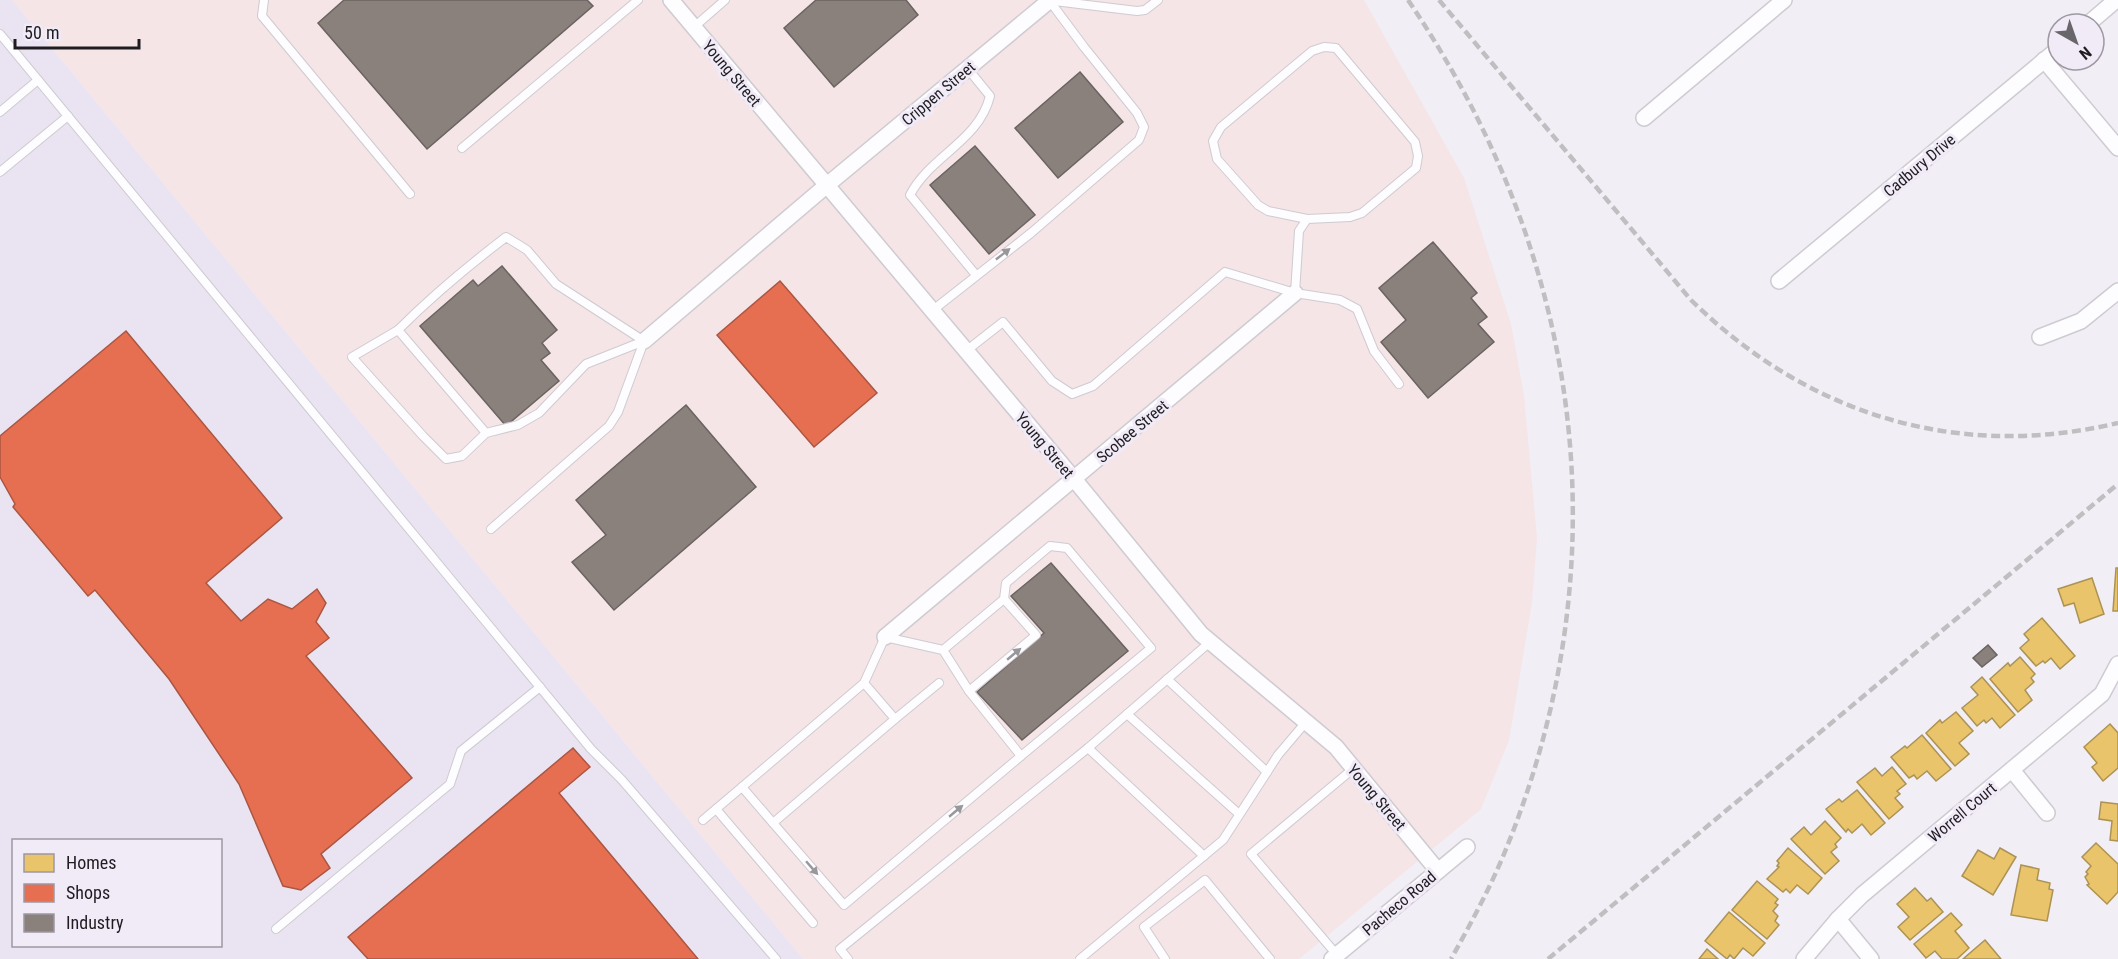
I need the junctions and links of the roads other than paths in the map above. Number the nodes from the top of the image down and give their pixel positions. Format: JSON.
{"nodes":[{"id":1,"x":264,"y":0,"type":"edge"},
{"id":2,"x":638,"y":0,"type":"edge"},
{"id":3,"x":671,"y":0,"type":"edge"},
{"id":4,"x":725,"y":0,"type":"edge"},
{"id":5,"x":1048,"y":0,"type":"edge"},
{"id":6,"x":1158,"y":0,"type":"edge"},
{"id":7,"x":1784,"y":0,"type":"edge"},
{"id":8,"x":2116,"y":0,"type":"edge"},
{"id":9,"x":2102,"y":12,"type":"edge"},
{"id":10,"x":694,"y":27,"type":"junction"},
{"id":11,"x":0,"y":34,"type":"edge"},
{"id":12,"x":2044,"y":60,"type":"joint"},
{"id":13,"x":968,"y":69,"type":"junction"},
{"id":14,"x":38,"y":80,"type":"junction"},
{"id":15,"x":0,"y":112,"type":"edge"},
{"id":16,"x":68,"y":116,"type":"junction"},
{"id":17,"x":1644,"y":118,"type":"dead end"},
{"id":18,"x":462,"y":148,"type":"dead end"},
{"id":19,"x":2118,"y":148,"type":"edge"},
{"id":20,"x":0,"y":172,"type":"edge"},
{"id":21,"x":827,"y":185,"type":"junction"},
{"id":22,"x":410,"y":194,"type":"dead end"},
{"id":23,"x":1306,"y":219,"type":"junction"},
{"id":24,"x":976,"y":276,"type":"junction"},
{"id":25,"x":1779,"y":281,"type":"dead end"},
{"id":26,"x":2118,"y":291,"type":"edge"},
{"id":27,"x":1295,"y":293,"type":"junction"},
{"id":28,"x":933,"y":310,"type":"junction"},
{"id":29,"x":398,"y":330,"type":"junction"},
{"id":30,"x":2040,"y":337,"type":"dead end"},
{"id":31,"x":644,"y":341,"type":"junction"},
{"id":32,"x":966,"y":351,"type":"junction"},
{"id":33,"x":1399,"y":384,"type":"dead end"},
{"id":34,"x":486,"y":433,"type":"junction"},
{"id":35,"x":1074,"y":479,"type":"junction"},
{"id":36,"x":491,"y":529,"type":"dead end"},
{"id":37,"x":1004,"y":599,"type":"junction"},
{"id":38,"x":885,"y":637,"type":"junction"},
{"id":39,"x":1210,"y":642,"type":"junction"},
{"id":40,"x":944,"y":650,"type":"junction"},
{"id":41,"x":2118,"y":664,"type":"edge"},
{"id":42,"x":1167,"y":679,"type":"junction"},
{"id":43,"x":864,"y":683,"type":"junction"},
{"id":44,"x":939,"y":683,"type":"dead end"},
{"id":45,"x":540,"y":687,"type":"junction"},
{"id":46,"x":969,"y":691,"type":"junction"},
{"id":47,"x":1127,"y":714,"type":"junction"},
{"id":48,"x":895,"y":719,"type":"junction"},
{"id":49,"x":1306,"y":722,"type":"junction"},
{"id":50,"x":1088,"y":748,"type":"junction"},
{"id":51,"x":1021,"y":756,"type":"junction"},
{"id":52,"x":1354,"y":768,"type":"junction"},
{"id":53,"x":2012,"y":770,"type":"junction"},
{"id":54,"x":1267,"y":771,"type":"junction"},
{"id":55,"x":742,"y":787,"type":"junction"},
{"id":56,"x":716,"y":809,"type":"junction"},
{"id":57,"x":2047,"y":813,"type":"dead end"},
{"id":58,"x":1239,"y":814,"type":"junction"},
{"id":59,"x":703,"y":820,"type":"dead end"},
{"id":60,"x":773,"y":823,"type":"junction"},
{"id":61,"x":1467,"y":847,"type":"dead end"},
{"id":62,"x":1204,"y":856,"type":"junction"},
{"id":63,"x":1438,"y":871,"type":"junction"},
{"id":64,"x":1838,"y":919,"type":"junction"},
{"id":65,"x":813,"y":923,"type":"dead end"},
{"id":66,"x":276,"y":929,"type":"dead end"},
{"id":67,"x":1334,"y":957,"type":"edge"},
{"id":68,"x":776,"y":959,"type":"edge"},
{"id":69,"x":848,"y":959,"type":"edge"},
{"id":70,"x":1080,"y":959,"type":"edge"},
{"id":71,"x":1165,"y":959,"type":"edge"},
{"id":72,"x":1270,"y":959,"type":"edge"},
{"id":73,"x":1804,"y":959,"type":"edge"},
{"id":74,"x":1871,"y":959,"type":"edge"}],
"edges":[{"from":1,"to":22,"type":"lane"},
{"from":2,"to":18,"type":"lane"},
{"from":3,"to":10,"type":"street","name":"Young Street"},
{"from":4,"to":10,"type":"lane"},
{"from":5,"to":6,"type":"lane"},
{"from":5,"to":13,"type":"street","name":"Crippen Street"},
{"from":24,"to":5,"type":"lane","one_way":true},
{"from":7,"to":17,"type":"street"},
{"from":8,"to":9,"type":"street"},
{"from":10,"to":21,"type":"street","name":"Young Street"},
{"from":11,"to":14,"type":"lane"},
{"from":12,"to":19,"type":"street"},
{"from":12,"to":25,"type":"street","name":"Cadbury Drive"},
{"from":13,"to":21,"type":"street","name":"Crippen Street"},
{"from":13,"to":24,"type":"lane"},
{"from":14,"to":15,"type":"lane"},
{"from":14,"to":16,"type":"lane"},
{"from":16,"to":20,"type":"lane"},
{"from":16,"to":45,"type":"lane"},
{"from":21,"to":28,"type":"street","name":"Young Street"},
{"from":21,"to":31,"type":"street","name":"Crippen Street"},
{"from":23,"to":23,"type":"lane"},
{"from":23,"to":27,"type":"lane"},
{"from":24,"to":28,"type":"lane"},
{"from":26,"to":30,"type":"street"},
{"from":27,"to":32,"type":"lane"},
{"from":27,"to":33,"type":"lane"},
{"from":27,"to":35,"type":"street","name":"Scobee Street"},
{"from":28,"to":32,"type":"street","name":"Young Street"},
{"from":29,"to":31,"type":"lane"},
{"from":29,"to":34,"type":"lane"},
{"from":29,"to":34,"type":"lane"},
{"from":31,"to":34,"type":"lane"},
{"from":31,"to":36,"type":"lane"},
{"from":32,"to":35,"type":"street","name":"Young Street"},
{"from":35,"to":38,"type":"street","name":"Scobee Street"},
{"from":35,"to":39,"type":"street","name":"Young Street"},
{"from":37,"to":40,"type":"lane"},
{"from":46,"to":37,"type":"lane","one_way":true},
{"from":37,"to":51,"type":"lane"},
{"from":38,"to":40,"type":"lane"},
{"from":38,"to":43,"type":"lane"},
{"from":39,"to":42,"type":"lane"},
{"from":39,"to":49,"type":"street","name":"Young Street"},
{"from":40,"to":46,"type":"lane"},
{"from":41,"to":53,"type":"street","name":"Worrell Court"},
{"from":42,"to":47,"type":"lane"},
{"from":42,"to":54,"type":"lane"},
{"from":43,"to":48,"type":"lane"},
{"from":43,"to":55,"type":"lane"},
{"from":44,"to":48,"type":"lane"},
{"from":45,"to":66,"type":"lane"},
{"from":45,"to":68,"type":"lane"},
{"from":46,"to":51,"type":"lane"},
{"from":47,"to":50,"type":"lane"},
{"from":47,"to":58,"type":"lane"},
{"from":48,"to":60,"type":"lane"},
{"from":49,"to":52,"type":"street","name":"Young Street"},
{"from":49,"to":54,"type":"lane"},
{"from":50,"to":62,"type":"lane"},
{"from":50,"to":69,"type":"lane"},
{"from":60,"to":51,"type":"lane","one_way":true},
{"from":52,"to":63,"type":"street","name":"Young Street"},
{"from":52,"to":67,"type":"lane"},
{"from":53,"to":57,"type":"street"},
{"from":53,"to":64,"type":"street","name":"Worrell Court"},
{"from":54,"to":58,"type":"lane"},
{"from":55,"to":56,"type":"lane"},
{"from":55,"to":60,"type":"lane"},
{"from":56,"to":59,"type":"lane"},
{"from":56,"to":65,"type":"lane"},
{"from":58,"to":62,"type":"lane"},
{"from":61,"to":63,"type":"street","name":"Pacheco Road"},
{"from":62,"to":70,"type":"lane"},
{"from":63,"to":67,"type":"street","name":"Pacheco Road"},
{"from":64,"to":73,"type":"street","name":"Worrell Court"},
{"from":64,"to":74,"type":"street"},
{"from":71,"to":72,"type":"lane"}]}
